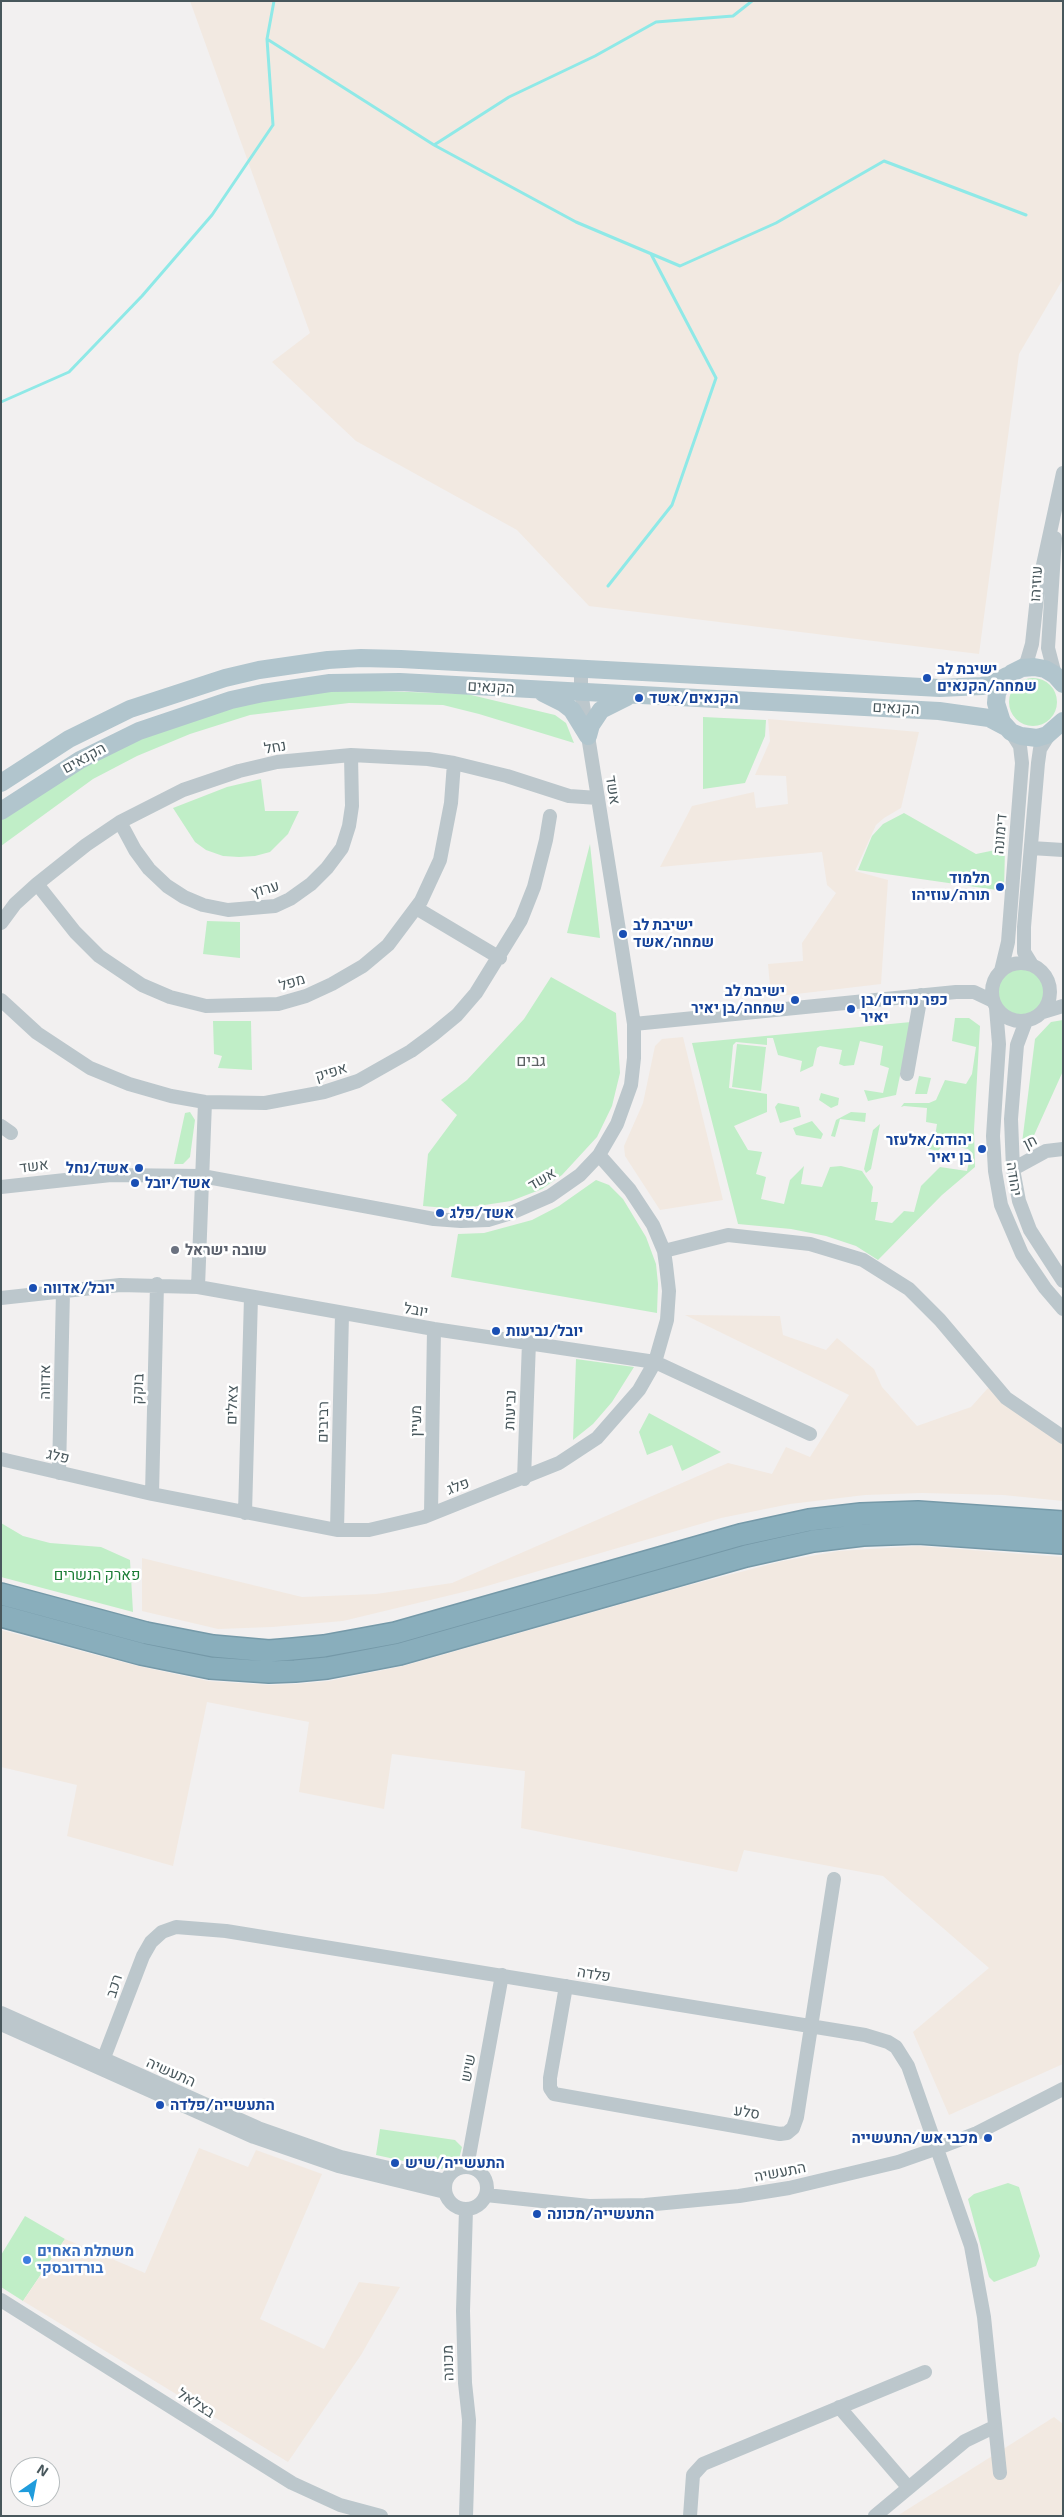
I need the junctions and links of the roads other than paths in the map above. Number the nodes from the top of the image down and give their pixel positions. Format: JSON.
{"nodes":[{"id":1,"x":1063,"y":473,"type":"edge"},
{"id":2,"x":1058,"y":493,"type":"junction"},
{"id":3,"x":581,"y":669,"type":"junction"},
{"id":4,"x":1015,"y":672,"type":"junction"},
{"id":5,"x":1061,"y":681,"type":"edge"},
{"id":6,"x":533,"y":689,"type":"junction"},
{"id":7,"x":581,"y":692,"type":"junction"},
{"id":8,"x":632,"y":694,"type":"junction"},
{"id":9,"x":1059,"y":726,"type":"edge"},
{"id":10,"x":1009,"y":729,"type":"junction"},
{"id":11,"x":588,"y":736,"type":"junction"},
{"id":12,"x":351,"y":755,"type":"junction"},
{"id":13,"x":454,"y":762,"type":"junction"},
{"id":14,"x":1,"y":783,"type":"edge"},
{"id":15,"x":598,"y":798,"type":"junction"},
{"id":16,"x":1,"y":811,"type":"edge"},
{"id":17,"x":550,"y":816,"type":"dead end"},
{"id":18,"x":120,"y":822,"type":"junction"},
{"id":19,"x":1030,"y":848,"type":"junction"},
{"id":20,"x":1063,"y":850,"type":"edge"},
{"id":21,"x":37,"y":884,"type":"junction"},
{"id":22,"x":416,"y":908,"type":"junction"},
{"id":23,"x":1,"y":923,"type":"edge"},
{"id":24,"x":500,"y":958,"type":"junction"},
{"id":25,"x":1038,"y":968,"type":"junction"},
{"id":26,"x":997,"y":975,"type":"junction"},
{"id":27,"x":1063,"y":981,"type":"edge"},
{"id":28,"x":956,"y":992,"type":"junction"},
{"id":29,"x":921,"y":995,"type":"junction"},
{"id":30,"x":1,"y":1000,"type":"edge"},
{"id":31,"x":995,"y":1004,"type":"junction"},
{"id":32,"x":1063,"y":1006,"type":"edge"},
{"id":33,"x":1043,"y":1012,"type":"junction"},
{"id":34,"x":1026,"y":1021,"type":"junction"},
{"id":35,"x":634,"y":1024,"type":"junction"},
{"id":36,"x":907,"y":1074,"type":"dead end"},
{"id":37,"x":206,"y":1102,"type":"junction"},
{"id":38,"x":1063,"y":1149,"type":"edge"},
{"id":39,"x":599,"y":1155,"type":"junction"},
{"id":40,"x":1013,"y":1169,"type":"junction"},
{"id":41,"x":202,"y":1176,"type":"junction"},
{"id":42,"x":1,"y":1187,"type":"edge"},
{"id":43,"x":664,"y":1251,"type":"junction"},
{"id":44,"x":1063,"y":1281,"type":"edge"},
{"id":45,"x":157,"y":1284,"type":"junction"},
{"id":46,"x":198,"y":1287,"type":"junction"},
{"id":47,"x":63,"y":1291,"type":"junction"},
{"id":48,"x":251,"y":1297,"type":"junction"},
{"id":49,"x":1,"y":1298,"type":"edge"},
{"id":50,"x":1063,"y":1309,"type":"edge"},
{"id":51,"x":342,"y":1314,"type":"junction"},
{"id":52,"x":434,"y":1329,"type":"junction"},
{"id":53,"x":529,"y":1342,"type":"junction"},
{"id":54,"x":655,"y":1362,"type":"junction"},
{"id":55,"x":810,"y":1434,"type":"dead end"},
{"id":56,"x":1063,"y":1437,"type":"edge"},
{"id":57,"x":1,"y":1459,"type":"edge"},
{"id":58,"x":59,"y":1473,"type":"junction"},
{"id":59,"x":524,"y":1479,"type":"junction"},
{"id":60,"x":152,"y":1494,"type":"junction"},
{"id":61,"x":245,"y":1513,"type":"junction"},
{"id":62,"x":431,"y":1514,"type":"junction"},
{"id":63,"x":1063,"y":1522,"type":"edge"},
{"id":64,"x":337,"y":1530,"type":"junction"},
{"id":65,"x":1063,"y":1543,"type":"edge"},
{"id":66,"x":1,"y":1594,"type":"edge"},
{"id":67,"x":1,"y":1616,"type":"edge"},
{"id":68,"x":834,"y":1879,"type":"dead end"},
{"id":69,"x":176,"y":1927,"type":"joint"},
{"id":70,"x":502,"y":1976,"type":"junction"},
{"id":71,"x":566,"y":1986,"type":"junction"},
{"id":72,"x":1,"y":2013,"type":"edge"},
{"id":73,"x":1,"y":2024,"type":"edge"},
{"id":74,"x":811,"y":2026,"type":"junction"},
{"id":75,"x":102,"y":2064,"type":"junction"},
{"id":76,"x":1063,"y":2089,"type":"edge"},
{"id":77,"x":938,"y":2148,"type":"junction"},
{"id":78,"x":467,"y":2167,"type":"junction"},
{"id":79,"x":446,"y":2186,"type":"junction"},
{"id":80,"x":486,"y":2195,"type":"junction"},
{"id":81,"x":466,"y":2209,"type":"junction"},
{"id":82,"x":1,"y":2300,"type":"edge"},
{"id":83,"x":925,"y":2372,"type":"dead end"},
{"id":84,"x":839,"y":2407,"type":"junction"},
{"id":85,"x":994,"y":2427,"type":"junction"},
{"id":86,"x":1000,"y":2473,"type":"dead end"},
{"id":87,"x":908,"y":2488,"type":"junction"},
{"id":88,"x":381,"y":2516,"type":"edge"},
{"id":89,"x":466,"y":2516,"type":"edge"},
{"id":90,"x":690,"y":2516,"type":"edge"},
{"id":91,"x":875,"y":2516,"type":"edge"}],
"edges":[{"from":1,"to":2,"type":"street","name":"עוזיהו"},
{"from":2,"to":4,"type":"street","name":"עוזיהו"},
{"from":2,"to":5,"type":"street","name":"עוזיהו"},
{"from":3,"to":4,"type":"main road","name":"הקנאים"},
{"from":3,"to":7,"type":"street","name":"אשד"},
{"from":3,"to":14,"type":"main road","name":"הקנאים"},
{"from":4,"to":5,"type":"main road"},
{"from":4,"to":10,"type":"main road"},
{"from":6,"to":7,"type":"main road","name":"הקנאים"},
{"from":6,"to":11,"type":"main road"},
{"from":6,"to":16,"type":"main road","name":"הקנאים"},
{"from":7,"to":8,"type":"main road","name":"הקנאים"},
{"from":7,"to":11,"type":"street","name":"אשד"},
{"from":8,"to":10,"type":"main road","name":"הקנאים"},
{"from":8,"to":11,"type":"main road"},
{"from":9,"to":10,"type":"main road","name":"הקנאים"},
{"from":9,"to":19,"type":"street"},
{"from":10,"to":26,"type":"street","name":"דימונה"},
{"from":11,"to":15,"type":"street","name":"אשד"},
{"from":12,"to":13,"type":"street","name":"נחל"},
{"from":12,"to":18,"type":"street","name":"נחל"},
{"from":12,"to":18,"type":"street","name":"ערוץ"},
{"from":13,"to":15,"type":"street","name":"נחל"},
{"from":13,"to":22,"type":"street","name":"מפל"},
{"from":15,"to":35,"type":"street","name":"אשד"},
{"from":17,"to":24,"type":"street","name":"אפיק"},
{"from":18,"to":21,"type":"street","name":"נחל"},
{"from":19,"to":20,"type":"street"},
{"from":19,"to":25,"type":"street"},
{"from":21,"to":22,"type":"street","name":"מפל"},
{"from":21,"to":23,"type":"street","name":"נחל"},
{"from":22,"to":24,"type":"street"},
{"from":24,"to":37,"type":"street","name":"אפיק"},
{"from":25,"to":26,"type":"street"},
{"from":25,"to":27,"type":"street"},
{"from":25,"to":33,"type":"street"},
{"from":26,"to":28,"type":"street"},
{"from":26,"to":31,"type":"street"},
{"from":28,"to":29,"type":"street"},
{"from":28,"to":31,"type":"street"},
{"from":29,"to":35,"type":"street"},
{"from":29,"to":36,"type":"street"},
{"from":30,"to":37,"type":"street","name":"אפיק"},
{"from":31,"to":34,"type":"street"},
{"from":31,"to":50,"type":"street","name":"יהודה"},
{"from":32,"to":33,"type":"street"},
{"from":33,"to":34,"type":"street"},
{"from":34,"to":40,"type":"street","name":"יהודה"},
{"from":35,"to":39,"type":"street","name":"אשד"},
{"from":37,"to":41,"type":"street"},
{"from":38,"to":40,"type":"street","name":"חן"},
{"from":39,"to":41,"type":"street","name":"אשד"},
{"from":39,"to":43,"type":"street","name":"פלג"},
{"from":40,"to":44,"type":"street","name":"יהודה"},
{"from":41,"to":42,"type":"street","name":"אשד"},
{"from":41,"to":46,"type":"street"},
{"from":43,"to":54,"type":"street","name":"פלג"},
{"from":43,"to":56,"type":"street"},
{"from":45,"to":46,"type":"street","name":"יובל"},
{"from":45,"to":47,"type":"street","name":"יובל"},
{"from":45,"to":60,"type":"street","name":"בוקק"},
{"from":46,"to":48,"type":"street","name":"יובל"},
{"from":47,"to":49,"type":"street","name":"יובל"},
{"from":47,"to":58,"type":"street","name":"אדווה"},
{"from":48,"to":51,"type":"street","name":"יובל"},
{"from":48,"to":61,"type":"street","name":"צאלים"},
{"from":51,"to":52,"type":"street","name":"יובל"},
{"from":51,"to":64,"type":"street","name":"רביבים"},
{"from":52,"to":53,"type":"street","name":"יובל"},
{"from":52,"to":62,"type":"street","name":"מעיין"},
{"from":53,"to":54,"type":"street","name":"יובל"},
{"from":53,"to":59,"type":"street","name":"נביעות"},
{"from":54,"to":55,"type":"street","name":"יובל"},
{"from":54,"to":59,"type":"street","name":"פלג"},
{"from":57,"to":58,"type":"street","name":"פלג"},
{"from":58,"to":60,"type":"street","name":"פלג"},
{"from":59,"to":62,"type":"street","name":"פלג"},
{"from":60,"to":61,"type":"street","name":"פלג"},
{"from":61,"to":64,"type":"street","name":"פלג"},
{"from":62,"to":64,"type":"street","name":"פלג"},
{"from":63,"to":66,"type":"highway"},
{"from":65,"to":67,"type":"highway"},
{"from":68,"to":74,"type":"street","name":"סלע"},
{"from":69,"to":70,"type":"street","name":"פלדה"},
{"from":69,"to":75,"type":"street","name":"רכב"},
{"from":70,"to":71,"type":"street","name":"פלדה"},
{"from":70,"to":78,"type":"street","name":"שיש"},
{"from":71,"to":74,"type":"street","name":"פלדה"},
{"from":71,"to":74,"type":"street","name":"סלע"},
{"from":72,"to":75,"type":"street","name":"התעשיה"},
{"from":73,"to":75,"type":"street","name":"התעשיה"},
{"from":74,"to":77,"type":"street","name":"פלדה"},
{"from":75,"to":79,"type":"street","name":"התעשיה"},
{"from":76,"to":77,"type":"street","name":"התעשיה"},
{"from":77,"to":80,"type":"street","name":"התעשיה"},
{"from":77,"to":85,"type":"street","name":"פלדה"},
{"from":78,"to":79,"type":"street"},
{"from":78,"to":80,"type":"street"},
{"from":79,"to":81,"type":"street"},
{"from":80,"to":81,"type":"street"},
{"from":81,"to":89,"type":"street","name":"מכונה"},
{"from":82,"to":88,"type":"street","name":"בצלאל"},
{"from":83,"to":84,"type":"street"},
{"from":84,"to":87,"type":"street"},
{"from":84,"to":90,"type":"street"},
{"from":85,"to":86,"type":"street","name":"פלדה"},
{"from":85,"to":87,"type":"street"},
{"from":87,"to":91,"type":"street"}]}
